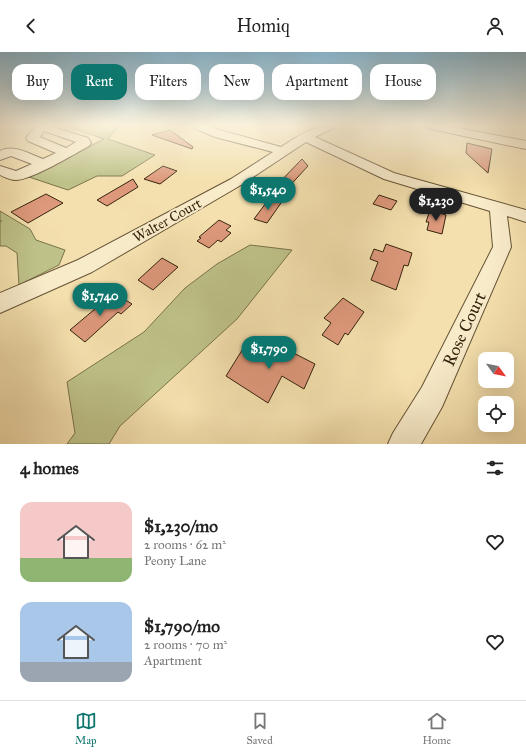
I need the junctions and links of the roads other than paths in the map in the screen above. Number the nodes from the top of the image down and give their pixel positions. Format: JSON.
{"nodes":[{"id":1,"x":21,"y":144,"type":"edge"},
{"id":2,"x":47,"y":144,"type":"edge"},
{"id":3,"x":84,"y":144,"type":"edge"},
{"id":4,"x":258,"y":144,"type":"edge"},
{"id":5,"x":294,"y":144,"type":"edge"},
{"id":6,"x":321,"y":144,"type":"edge"},
{"id":7,"x":283,"y":151,"type":"junction"},
{"id":8,"x":5,"y":153,"type":"edge"},
{"id":9,"x":67,"y":153,"type":"junction"},
{"id":10,"x":44,"y":164,"type":"junction"},
{"id":11,"x":0,"y":170,"type":"edge"},
{"id":12,"x":498,"y":208,"type":"junction"},
{"id":13,"x":526,"y":216,"type":"edge"},
{"id":14,"x":0,"y":302,"type":"edge"},
{"id":15,"x":404,"y":444,"type":"edge"}],
"edges":[{"from":1,"to":8,"type":"street"},
{"from":2,"to":9,"type":"street"},
{"from":3,"to":9,"type":"street"},
{"from":4,"to":7,"type":"street"},
{"from":5,"to":7,"type":"street","name":"Walter Court"},
{"from":6,"to":12,"type":"street"},
{"from":7,"to":14,"type":"street","name":"Walter Court"},
{"from":8,"to":10,"type":"street"},
{"from":9,"to":10,"type":"street"},
{"from":10,"to":11,"type":"street"},
{"from":12,"to":13,"type":"street"},
{"from":12,"to":15,"type":"street","name":"Rose Court"}]}
